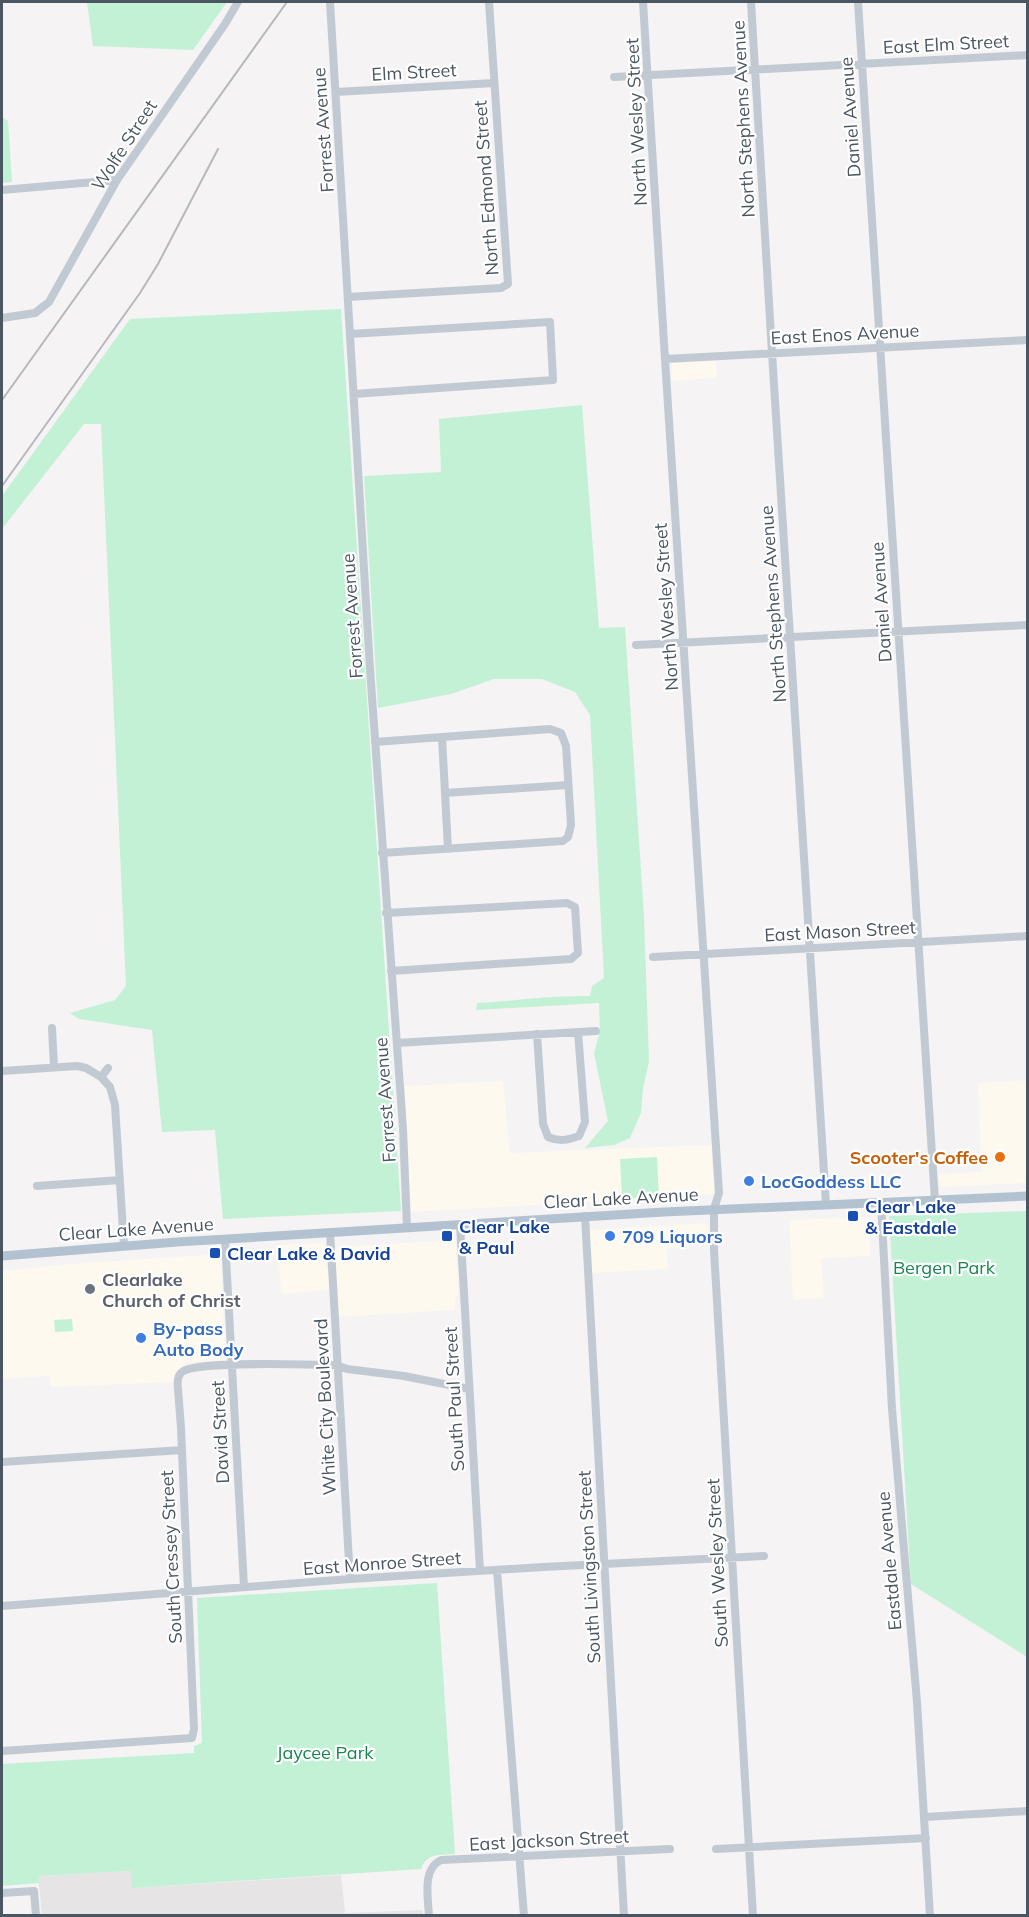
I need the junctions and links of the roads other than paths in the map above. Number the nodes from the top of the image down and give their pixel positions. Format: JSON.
{"nodes":[{"id":1,"x":238,"y":2,"type":"edge"},
{"id":2,"x":330,"y":2,"type":"edge"},
{"id":3,"x":489,"y":2,"type":"edge"},
{"id":4,"x":643,"y":2,"type":"edge"},
{"id":5,"x":751,"y":2,"type":"edge"},
{"id":6,"x":858,"y":2,"type":"edge"},
{"id":7,"x":1028,"y":55,"type":"edge"},
{"id":8,"x":862,"y":64,"type":"junction"},
{"id":9,"x":755,"y":70,"type":"junction"},
{"id":10,"x":648,"y":74,"type":"junction"},
{"id":11,"x":614,"y":77,"type":"dead end"},
{"id":12,"x":494,"y":83,"type":"junction"},
{"id":13,"x":336,"y":92,"type":"junction"},
{"id":14,"x":117,"y":180,"type":"junction"},
{"id":15,"x":2,"y":190,"type":"edge"},
{"id":16,"x":348,"y":297,"type":"junction"},
{"id":17,"x":2,"y":318,"type":"edge"},
{"id":18,"x":350,"y":334,"type":"junction"},
{"id":19,"x":1028,"y":340,"type":"edge"},
{"id":20,"x":879,"y":347,"type":"junction"},
{"id":21,"x":772,"y":353,"type":"junction"},
{"id":22,"x":664,"y":359,"type":"junction"},
{"id":23,"x":354,"y":394,"type":"junction"},
{"id":24,"x":1028,"y":624,"type":"edge"},
{"id":25,"x":897,"y":631,"type":"junction"},
{"id":26,"x":790,"y":637,"type":"junction"},
{"id":27,"x":683,"y":642,"type":"junction"},
{"id":28,"x":636,"y":645,"type":"dead end"},
{"id":29,"x":442,"y":738,"type":"junction"},
{"id":30,"x":375,"y":742,"type":"junction"},
{"id":31,"x":568,"y":785,"type":"junction"},
{"id":32,"x":445,"y":793,"type":"junction"},
{"id":33,"x":448,"y":849,"type":"junction"},
{"id":34,"x":382,"y":853,"type":"junction"},
{"id":35,"x":387,"y":913,"type":"junction"},
{"id":36,"x":1028,"y":936,"type":"edge"},
{"id":37,"x":917,"y":942,"type":"junction"},
{"id":38,"x":810,"y":948,"type":"junction"},
{"id":39,"x":704,"y":954,"type":"junction"},
{"id":40,"x":653,"y":957,"type":"dead end"},
{"id":41,"x":391,"y":971,"type":"junction"},
{"id":42,"x":52,"y":1028,"type":"dead end"},
{"id":43,"x":596,"y":1030,"type":"dead end"},
{"id":44,"x":578,"y":1032,"type":"junction"},
{"id":45,"x":537,"y":1034,"type":"junction"},
{"id":46,"x":397,"y":1043,"type":"junction"},
{"id":47,"x":54,"y":1068,"type":"junction"},
{"id":48,"x":108,"y":1068,"type":"dead end"},
{"id":49,"x":2,"y":1071,"type":"edge"},
{"id":50,"x":101,"y":1077,"type":"junction"},
{"id":51,"x":120,"y":1180,"type":"junction"},
{"id":52,"x":37,"y":1186,"type":"dead end"},
{"id":53,"x":1028,"y":1196,"type":"edge"},
{"id":54,"x":935,"y":1201,"type":"junction"},
{"id":55,"x":881,"y":1203,"type":"junction"},
{"id":56,"x":826,"y":1204,"type":"junction"},
{"id":57,"x":714,"y":1209,"type":"junction"},
{"id":58,"x":585,"y":1216,"type":"junction"},
{"id":59,"x":460,"y":1224,"type":"junction"},
{"id":60,"x":407,"y":1228,"type":"junction"},
{"id":61,"x":330,"y":1232,"type":"junction"},
{"id":62,"x":225,"y":1239,"type":"junction"},
{"id":63,"x":124,"y":1246,"type":"junction"},
{"id":64,"x":2,"y":1256,"type":"edge"},
{"id":65,"x":231,"y":1364,"type":"junction"},
{"id":66,"x":337,"y":1365,"type":"junction"},
{"id":67,"x":469,"y":1389,"type":"junction"},
{"id":68,"x":182,"y":1450,"type":"junction"},
{"id":69,"x":2,"y":1462,"type":"edge"},
{"id":70,"x":764,"y":1556,"type":"dead end"},
{"id":71,"x":732,"y":1559,"type":"junction"},
{"id":72,"x":603,"y":1565,"type":"junction"},
{"id":73,"x":497,"y":1570,"type":"junction"},
{"id":74,"x":480,"y":1571,"type":"junction"},
{"id":75,"x":350,"y":1579,"type":"junction"},
{"id":76,"x":244,"y":1587,"type":"junction"},
{"id":77,"x":189,"y":1592,"type":"junction"},
{"id":78,"x":2,"y":1606,"type":"edge"},
{"id":79,"x":2,"y":1751,"type":"edge"},
{"id":80,"x":1028,"y":1811,"type":"edge"},
{"id":81,"x":925,"y":1817,"type":"junction"},
{"id":82,"x":926,"y":1838,"type":"junction"},
{"id":83,"x":748,"y":1847,"type":"junction"},
{"id":84,"x":670,"y":1848,"type":"dead end"},
{"id":85,"x":716,"y":1849,"type":"dead end"},
{"id":86,"x":620,"y":1851,"type":"junction"},
{"id":87,"x":519,"y":1857,"type":"junction"},
{"id":88,"x":2,"y":1893,"type":"edge"},
{"id":89,"x":36,"y":1916,"type":"edge"},
{"id":90,"x":429,"y":1916,"type":"edge"},
{"id":91,"x":524,"y":1916,"type":"edge"},
{"id":92,"x":624,"y":1916,"type":"edge"},
{"id":93,"x":753,"y":1916,"type":"edge"},
{"id":94,"x":930,"y":1916,"type":"edge"}],
"edges":[{"from":1,"to":14,"type":"street","name":"Wolfe Street"},
{"from":2,"to":13,"type":"street","name":"Forrest Avenue"},
{"from":3,"to":12,"type":"street","name":"North Edmond Street"},
{"from":4,"to":10,"type":"street","name":"North Wesley Street"},
{"from":5,"to":9,"type":"street","name":"North Stephens Avenue"},
{"from":6,"to":8,"type":"street","name":"Daniel Avenue"},
{"from":7,"to":8,"type":"street","name":"East Elm Street"},
{"from":8,"to":9,"type":"street","name":"East Elm Street"},
{"from":8,"to":20,"type":"street","name":"Daniel Avenue"},
{"from":9,"to":10,"type":"street","name":"East Elm Street"},
{"from":9,"to":21,"type":"street","name":"North Stephens Avenue"},
{"from":10,"to":11,"type":"street","name":"East Elm Street"},
{"from":10,"to":22,"type":"street","name":"North Wesley Street"},
{"from":12,"to":13,"type":"street","name":"Elm Street"},
{"from":12,"to":16,"type":"street","name":"North Edmond Street"},
{"from":13,"to":16,"type":"street","name":"Forrest Avenue"},
{"from":14,"to":15,"type":"street"},
{"from":14,"to":17,"type":"street","name":"Wolfe Street"},
{"from":16,"to":18,"type":"street","name":"Forrest Avenue"},
{"from":18,"to":23,"type":"street","name":"Forrest Avenue"},
{"from":18,"to":23,"type":"street"},
{"from":19,"to":20,"type":"street","name":"East Enos Avenue"},
{"from":20,"to":21,"type":"street","name":"East Enos Avenue"},
{"from":20,"to":25,"type":"street","name":"Daniel Avenue"},
{"from":21,"to":22,"type":"street","name":"East Enos Avenue"},
{"from":21,"to":26,"type":"street","name":"North Stephens Avenue"},
{"from":22,"to":27,"type":"street","name":"North Wesley Street"},
{"from":23,"to":30,"type":"street","name":"Forrest Avenue"},
{"from":24,"to":25,"type":"street"},
{"from":25,"to":26,"type":"street"},
{"from":25,"to":37,"type":"street","name":"Daniel Avenue"},
{"from":26,"to":27,"type":"street"},
{"from":26,"to":38,"type":"street","name":"North Stephens Avenue"},
{"from":27,"to":28,"type":"street"},
{"from":27,"to":39,"type":"street","name":"North Wesley Street"},
{"from":29,"to":30,"type":"street"},
{"from":29,"to":31,"type":"street"},
{"from":29,"to":32,"type":"street"},
{"from":30,"to":34,"type":"street","name":"Forrest Avenue"},
{"from":31,"to":32,"type":"street"},
{"from":31,"to":33,"type":"street"},
{"from":32,"to":33,"type":"street"},
{"from":33,"to":34,"type":"street"},
{"from":34,"to":35,"type":"street","name":"Forrest Avenue"},
{"from":35,"to":41,"type":"street","name":"Forrest Avenue"},
{"from":35,"to":41,"type":"street"},
{"from":36,"to":37,"type":"street","name":"East Mason Street"},
{"from":37,"to":38,"type":"street","name":"East Mason Street"},
{"from":37,"to":54,"type":"street","name":"Daniel Avenue"},
{"from":38,"to":39,"type":"street","name":"East Mason Street"},
{"from":38,"to":56,"type":"street","name":"North Stephens Avenue"},
{"from":39,"to":40,"type":"street","name":"East Mason Street"},
{"from":39,"to":57,"type":"street","name":"North Wesley Street"},
{"from":41,"to":46,"type":"street","name":"Forrest Avenue"},
{"from":42,"to":47,"type":"street"},
{"from":43,"to":44,"type":"street"},
{"from":44,"to":45,"type":"street"},
{"from":44,"to":45,"type":"street"},
{"from":45,"to":46,"type":"street"},
{"from":46,"to":60,"type":"street","name":"Forrest Avenue"},
{"from":47,"to":49,"type":"street"},
{"from":47,"to":50,"type":"street"},
{"from":48,"to":50,"type":"street"},
{"from":50,"to":51,"type":"street"},
{"from":51,"to":52,"type":"street"},
{"from":51,"to":63,"type":"street"},
{"from":53,"to":54,"type":"main road","name":"Clear Lake Avenue"},
{"from":54,"to":55,"type":"main road","name":"Clear Lake Avenue"},
{"from":55,"to":56,"type":"main road","name":"Clear Lake Avenue"},
{"from":55,"to":81,"type":"street","name":"Eastdale Avenue"},
{"from":56,"to":57,"type":"main road","name":"Clear Lake Avenue"},
{"from":57,"to":58,"type":"main road","name":"Clear Lake Avenue"},
{"from":57,"to":71,"type":"street","name":"South Wesley Street"},
{"from":58,"to":59,"type":"main road","name":"Clear Lake Avenue"},
{"from":58,"to":72,"type":"street","name":"South Livingston Street"},
{"from":59,"to":60,"type":"main road","name":"Clear Lake Avenue"},
{"from":59,"to":67,"type":"street","name":"South Paul Street"},
{"from":60,"to":61,"type":"main road","name":"Clear Lake Avenue"},
{"from":61,"to":62,"type":"main road","name":"Clear Lake Avenue"},
{"from":61,"to":66,"type":"street","name":"White City Boulevard"},
{"from":62,"to":63,"type":"main road","name":"Clear Lake Avenue"},
{"from":62,"to":65,"type":"street","name":"David Street"},
{"from":63,"to":64,"type":"main road","name":"Clear Lake Avenue"},
{"from":65,"to":66,"type":"street"},
{"from":65,"to":68,"type":"street","name":"South Cressey Street"},
{"from":65,"to":76,"type":"street","name":"David Street"},
{"from":66,"to":67,"type":"street"},
{"from":66,"to":75,"type":"street","name":"White City Boulevard"},
{"from":67,"to":74,"type":"street","name":"South Paul Street"},
{"from":68,"to":69,"type":"street"},
{"from":68,"to":77,"type":"street","name":"South Cressey Street"},
{"from":70,"to":71,"type":"street","name":"East Monroe Street"},
{"from":71,"to":72,"type":"street","name":"East Monroe Street"},
{"from":71,"to":83,"type":"street","name":"South Wesley Street"},
{"from":72,"to":73,"type":"street","name":"East Monroe Street"},
{"from":72,"to":86,"type":"street","name":"South Livingston Street"},
{"from":73,"to":74,"type":"street","name":"East Monroe Street"},
{"from":73,"to":87,"type":"street"},
{"from":74,"to":75,"type":"street","name":"East Monroe Street"},
{"from":75,"to":76,"type":"street","name":"East Monroe Street"},
{"from":76,"to":77,"type":"street","name":"East Monroe Street"},
{"from":77,"to":78,"type":"street","name":"East Monroe Street"},
{"from":77,"to":79,"type":"street","name":"South Cressey Street"},
{"from":80,"to":81,"type":"street"},
{"from":81,"to":82,"type":"street","name":"Eastdale Avenue"},
{"from":82,"to":83,"type":"street"},
{"from":82,"to":94,"type":"street","name":"Eastdale Avenue"},
{"from":83,"to":85,"type":"street"},
{"from":83,"to":93,"type":"street","name":"South Wesley Street"},
{"from":84,"to":86,"type":"street","name":"East Jackson Street"},
{"from":86,"to":87,"type":"street","name":"East Jackson Street"},
{"from":86,"to":92,"type":"street","name":"South Livingston Street"},
{"from":87,"to":90,"type":"street","name":"East Jackson Street"},
{"from":87,"to":91,"type":"street"},
{"from":88,"to":89,"type":"street"}]}
